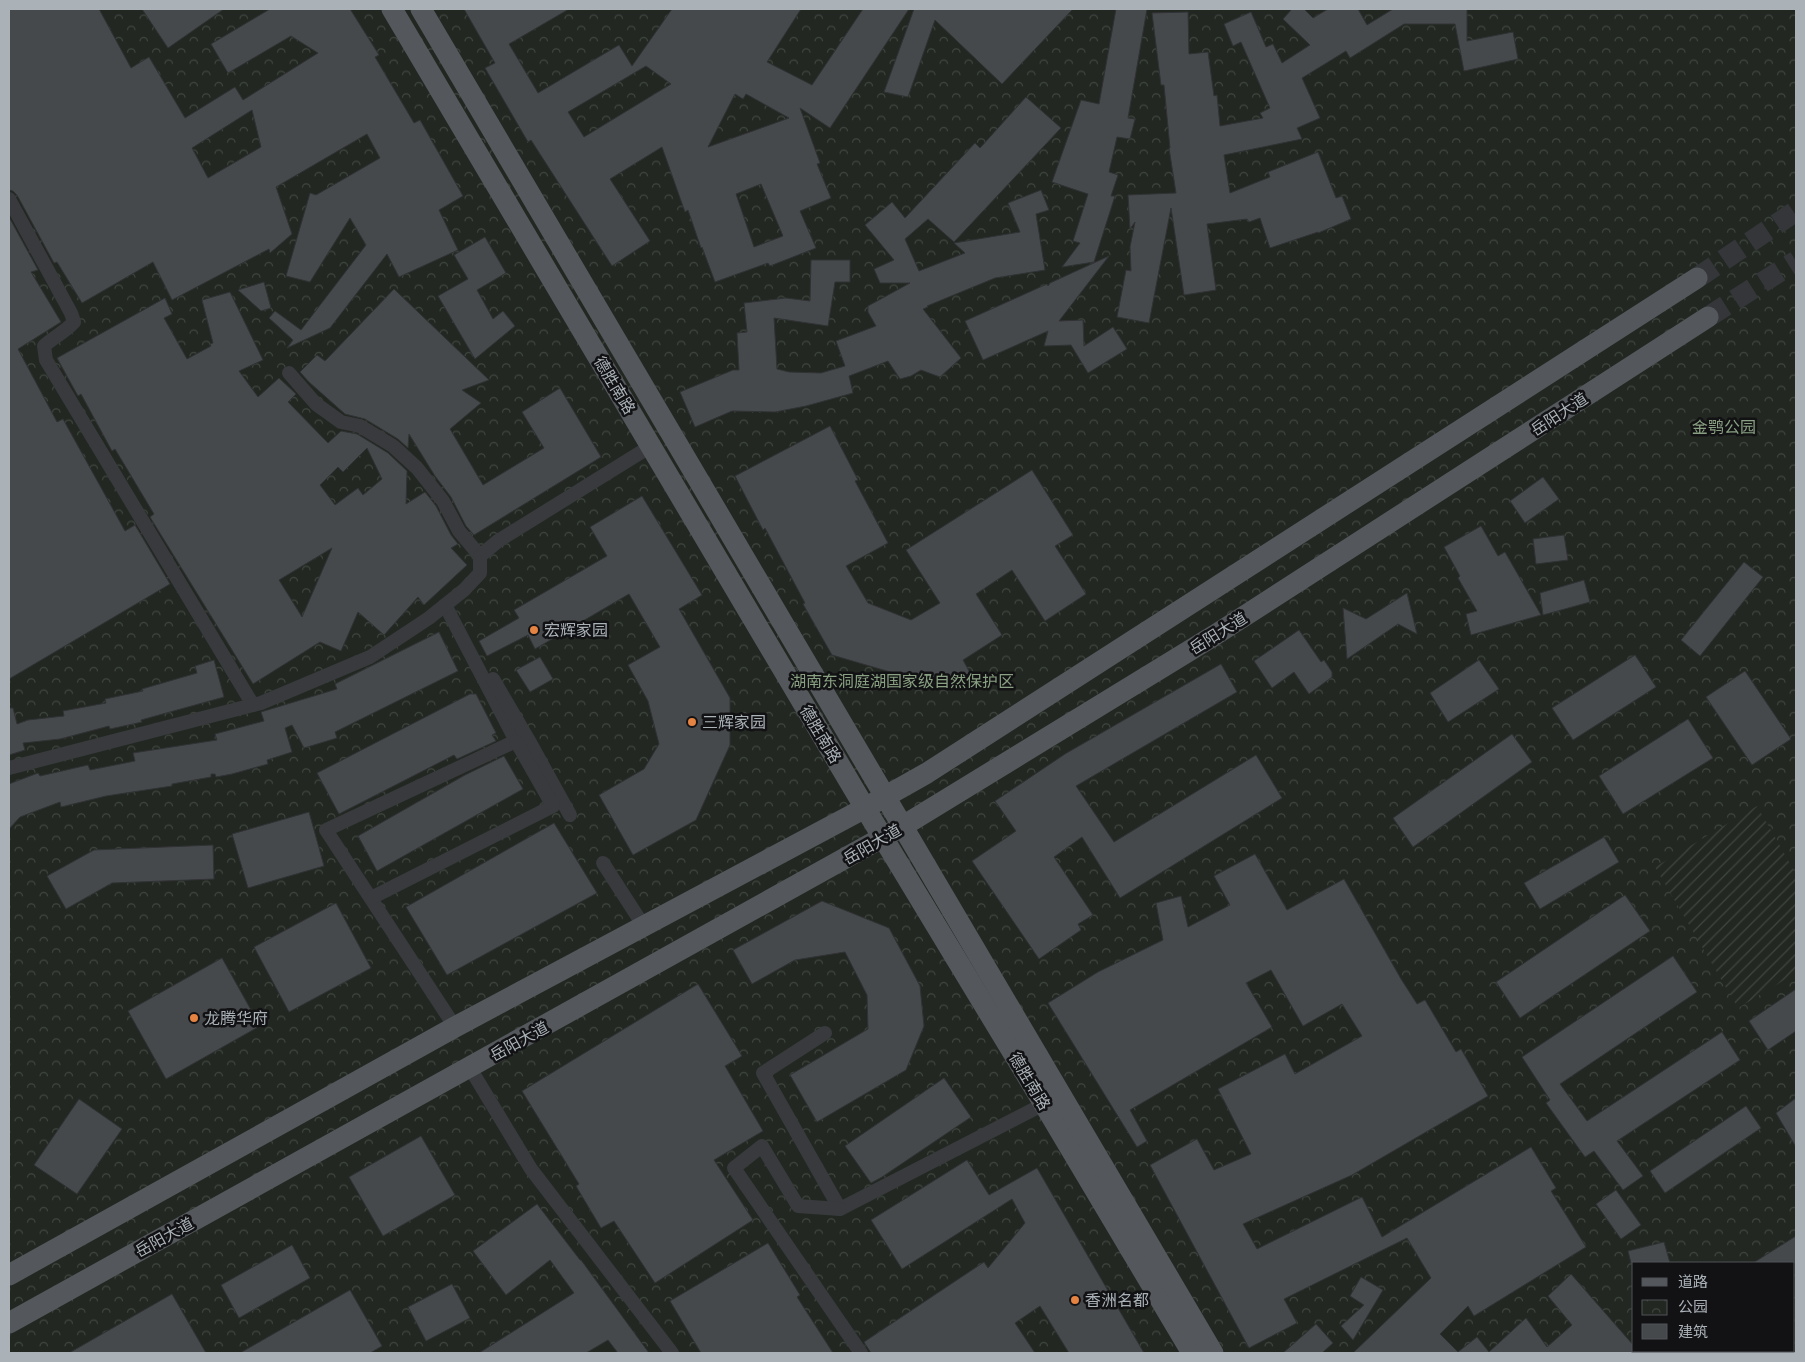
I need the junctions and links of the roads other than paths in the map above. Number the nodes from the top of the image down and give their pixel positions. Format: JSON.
{"nodes":[{"id":1,"x":392,"y":9,"type":"edge"},
{"id":2,"x":421,"y":9,"type":"edge"},
{"id":3,"x":9,"y":199,"type":"edge"},
{"id":4,"x":1697,"y":278,"type":"tunnel mouth"},
{"id":5,"x":1708,"y":317,"type":"tunnel mouth"},
{"id":6,"x":289,"y":373,"type":"dead end"},
{"id":7,"x":651,"y":446,"type":"junction"},
{"id":8,"x":480,"y":556,"type":"junction"},
{"id":9,"x":445,"y":605,"type":"junction"},
{"id":10,"x":253,"y":705,"type":"junction"},
{"id":11,"x":516,"y":742,"type":"junction"},
{"id":12,"x":9,"y":768,"type":"edge"},
{"id":13,"x":885,"y":796,"type":"junction"},
{"id":14,"x":865,"y":808,"type":"junction"},
{"id":15,"x":570,"y":815,"type":"dead end"},
{"id":16,"x":903,"y":826,"type":"junction"},
{"id":17,"x":883,"y":838,"type":"junction"},
{"id":18,"x":603,"y":863,"type":"dead end"},
{"id":19,"x":371,"y":898,"type":"junction"},
{"id":20,"x":643,"y":925,"type":"junction"},
{"id":21,"x":455,"y":1027,"type":"junction"},
{"id":22,"x":825,"y":1033,"type":"dead end"},
{"id":23,"x":470,"y":1068,"type":"junction"},
{"id":24,"x":1044,"y":1104,"type":"junction"},
{"id":25,"x":840,"y":1209,"type":"junction"},
{"id":26,"x":9,"y":1275,"type":"edge"},
{"id":27,"x":9,"y":1323,"type":"edge"},
{"id":28,"x":672,"y":1353,"type":"edge"},
{"id":29,"x":861,"y":1353,"type":"edge"},
{"id":30,"x":1192,"y":1353,"type":"edge"},
{"id":31,"x":1213,"y":1353,"type":"edge"}],
"edges":[{"from":1,"to":7,"type":"main road","name":"德胜南路"},
{"from":2,"to":13,"type":"main road","name":"德胜南路"},
{"from":3,"to":10,"type":"street"},
{"from":4,"to":13,"type":"main road"},
{"from":5,"to":16,"type":"main road","name":"岳阳大道"},
{"from":6,"to":8,"type":"street"},
{"from":7,"to":8,"type":"street"},
{"from":7,"to":14,"type":"main road","name":"德胜南路"},
{"from":8,"to":9,"type":"street"},
{"from":9,"to":10,"type":"street"},
{"from":9,"to":11,"type":"street"},
{"from":9,"to":15,"type":"street"},
{"from":10,"to":12,"type":"street"},
{"from":11,"to":19,"type":"street"},
{"from":11,"to":19,"type":"street"},
{"from":13,"to":14,"type":"main road"},
{"from":13,"to":16,"type":"main road","name":"德胜南路"},
{"from":14,"to":17,"type":"main road","name":"德胜南路"},
{"from":14,"to":20,"type":"main road"},
{"from":16,"to":17,"type":"main road","name":"岳阳大道"},
{"from":16,"to":31,"type":"main road","name":"德胜南路"},
{"from":17,"to":23,"type":"main road","name":"岳阳大道"},
{"from":17,"to":24,"type":"main road","name":"德胜南路"},
{"from":18,"to":20,"type":"street"},
{"from":19,"to":21,"type":"street"},
{"from":20,"to":21,"type":"main road"},
{"from":21,"to":26,"type":"main road"},
{"from":22,"to":25,"type":"street"},
{"from":23,"to":27,"type":"main road","name":"岳阳大道"},
{"from":23,"to":28,"type":"street"},
{"from":24,"to":25,"type":"street"},
{"from":24,"to":30,"type":"main road","name":"德胜南路"},
{"from":25,"to":29,"type":"street"}]}
